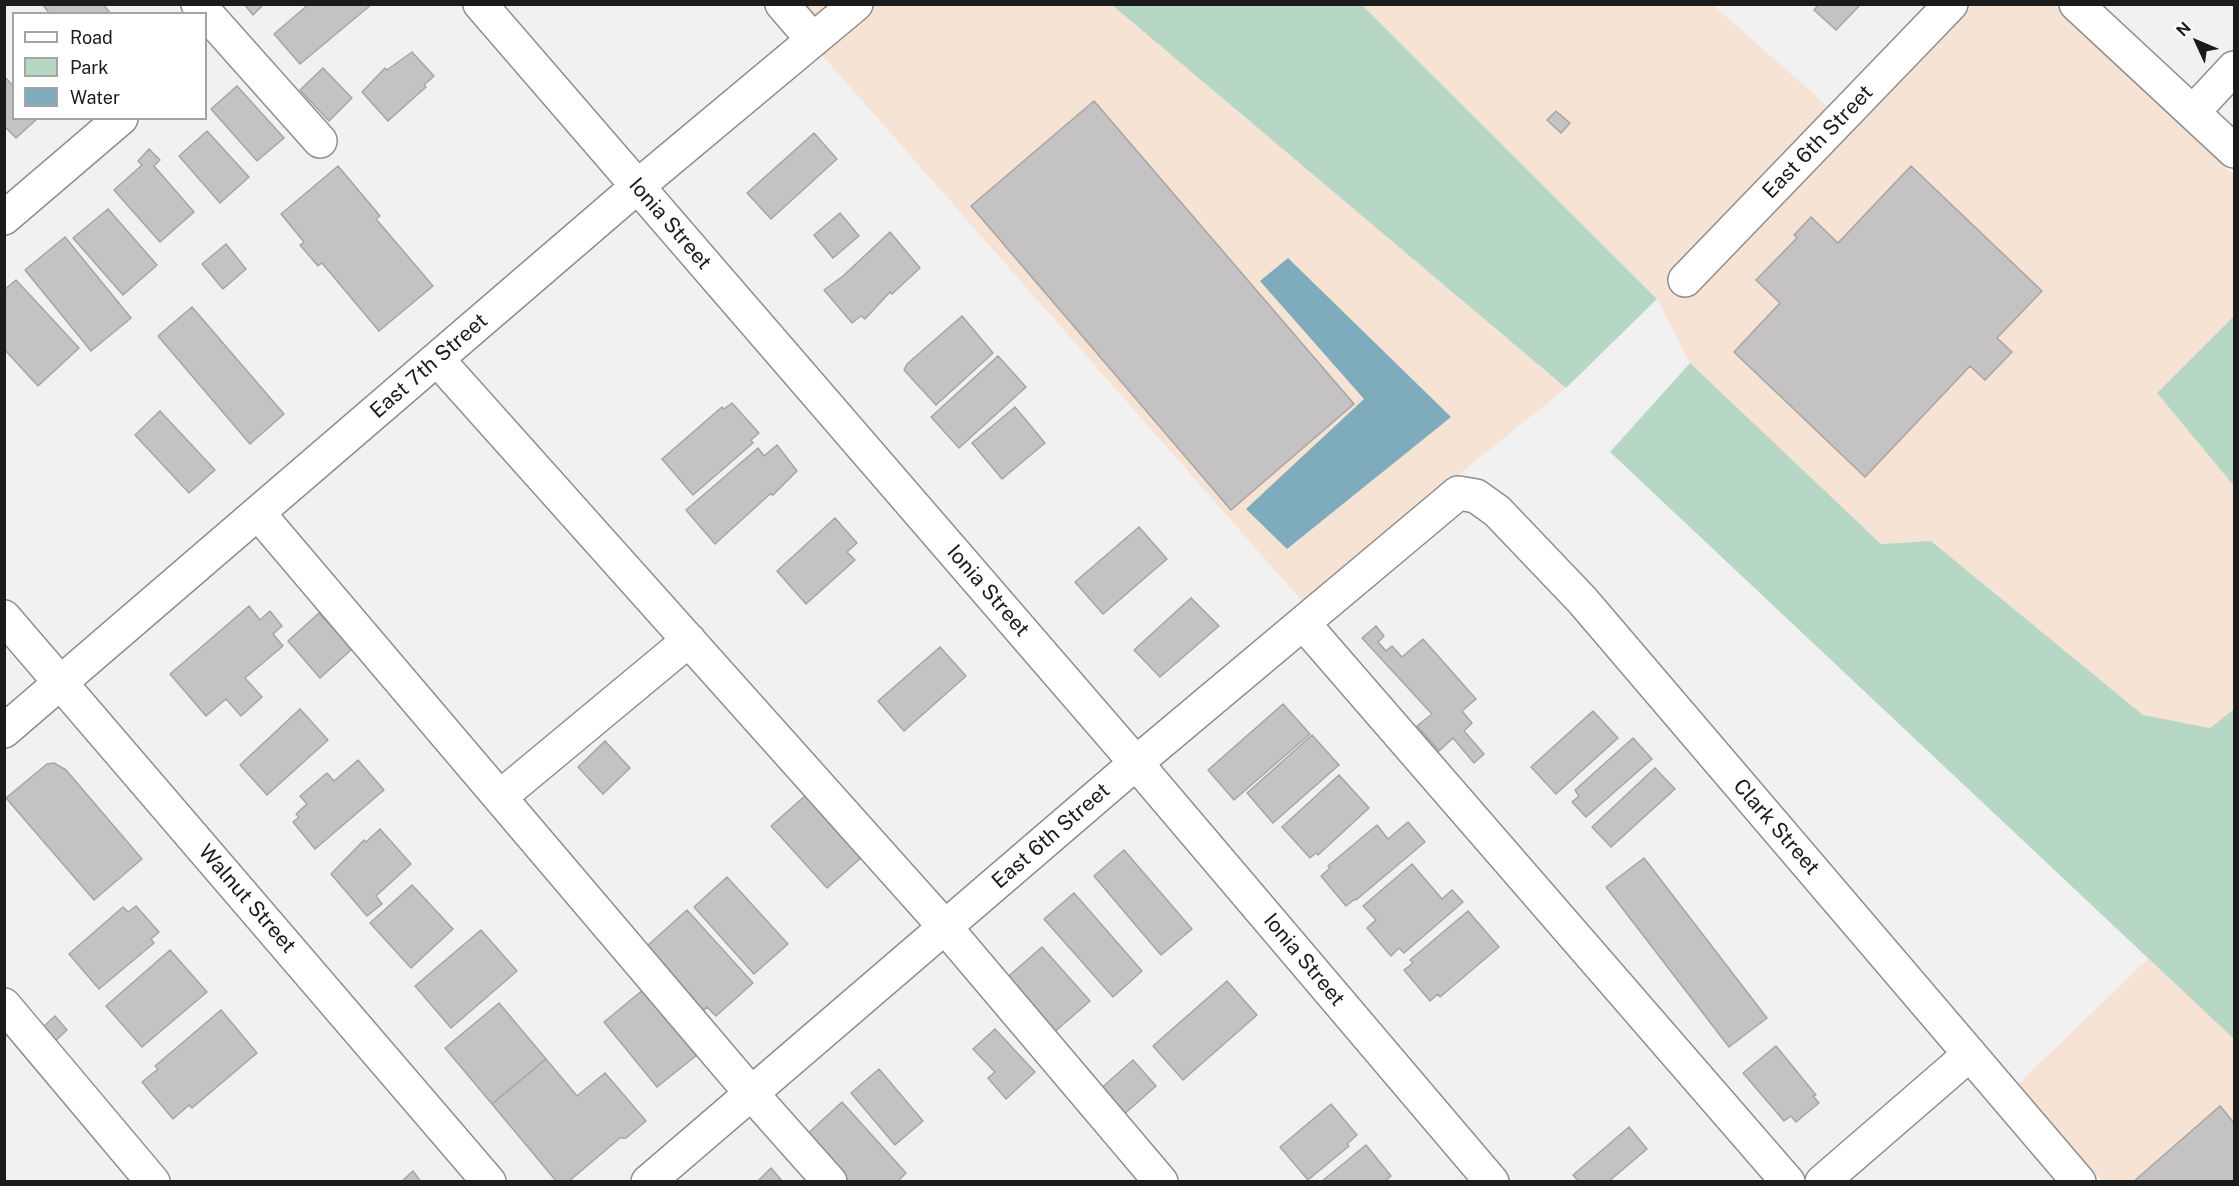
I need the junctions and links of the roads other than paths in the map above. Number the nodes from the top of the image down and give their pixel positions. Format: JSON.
{"nodes":[{"id":1,"x":480,"y":4,"type":"edge"},
{"id":2,"x":782,"y":4,"type":"edge"},
{"id":3,"x":856,"y":4,"type":"edge"},
{"id":4,"x":1951,"y":4,"type":"edge"},
{"id":5,"x":2076,"y":4,"type":"edge"},
{"id":6,"x":207,"y":24,"type":"edge"},
{"id":7,"x":214,"y":39,"type":"edge"},
{"id":8,"x":813,"y":40,"type":"junction"},
{"id":9,"x":2235,"y":68,"type":"edge"},
{"id":10,"x":2193,"y":112,"type":"junction"},
{"id":11,"x":119,"y":120,"type":"edge"},
{"id":12,"x":320,"y":141,"type":"dead end"},
{"id":13,"x":2235,"y":151,"type":"edge"},
{"id":14,"x":638,"y":186,"type":"junction"},
{"id":15,"x":4,"y":218,"type":"edge"},
{"id":16,"x":1685,"y":280,"type":"dead end"},
{"id":17,"x":437,"y":360,"type":"junction"},
{"id":18,"x":1458,"y":493,"type":"joint"},
{"id":19,"x":258,"y":513,"type":"junction"},
{"id":20,"x":4,"y":617,"type":"edge"},
{"id":21,"x":1303,"y":623,"type":"junction"},
{"id":22,"x":689,"y":640,"type":"junction"},
{"id":23,"x":62,"y":682,"type":"junction"},
{"id":24,"x":4,"y":731,"type":"edge"},
{"id":25,"x":1136,"y":762,"type":"junction"},
{"id":26,"x":500,"y":797,"type":"junction"},
{"id":27,"x":945,"y":927,"type":"junction"},
{"id":28,"x":4,"y":1005,"type":"edge"},
{"id":29,"x":1970,"y":1054,"type":"junction"},
{"id":30,"x":751,"y":1093,"type":"junction"},
{"id":31,"x":153,"y":1182,"type":"edge"},
{"id":32,"x":489,"y":1182,"type":"edge"},
{"id":33,"x":648,"y":1182,"type":"edge"},
{"id":34,"x":830,"y":1182,"type":"edge"},
{"id":35,"x":1161,"y":1182,"type":"edge"},
{"id":36,"x":1492,"y":1182,"type":"edge"},
{"id":37,"x":1788,"y":1182,"type":"edge"},
{"id":38,"x":1822,"y":1182,"type":"edge"},
{"id":39,"x":2079,"y":1182,"type":"edge"}],
"edges":[{"from":1,"to":14,"type":"street","name":"Ionia Street"},
{"from":2,"to":8,"type":"street"},
{"from":3,"to":8,"type":"street","name":"East 7th Street"},
{"from":4,"to":16,"type":"street","name":"East 6th Street"},
{"from":5,"to":10,"type":"street"},
{"from":6,"to":7,"type":"street"},
{"from":7,"to":12,"type":"street"},
{"from":8,"to":14,"type":"street","name":"East 7th Street"},
{"from":9,"to":10,"type":"street"},
{"from":10,"to":13,"type":"street"},
{"from":11,"to":15,"type":"street"},
{"from":14,"to":17,"type":"street","name":"East 7th Street"},
{"from":14,"to":25,"type":"street","name":"Ionia Street"},
{"from":17,"to":19,"type":"street","name":"East 7th Street"},
{"from":17,"to":22,"type":"street"},
{"from":18,"to":21,"type":"street","name":"East 6th Street"},
{"from":18,"to":29,"type":"street","name":"Clark Street"},
{"from":19,"to":23,"type":"street","name":"East 7th Street"},
{"from":19,"to":26,"type":"street"},
{"from":20,"to":23,"type":"street","name":"Walnut Street"},
{"from":21,"to":25,"type":"street","name":"East 6th Street"},
{"from":21,"to":37,"type":"street"},
{"from":22,"to":26,"type":"street"},
{"from":22,"to":27,"type":"street"},
{"from":23,"to":24,"type":"street","name":"East 7th Street"},
{"from":23,"to":32,"type":"street","name":"Walnut Street"},
{"from":25,"to":27,"type":"street","name":"East 6th Street"},
{"from":25,"to":36,"type":"street","name":"Ionia Street"},
{"from":26,"to":30,"type":"street"},
{"from":27,"to":30,"type":"street","name":"East 6th Street"},
{"from":27,"to":35,"type":"street"},
{"from":28,"to":31,"type":"street"},
{"from":29,"to":38,"type":"street"},
{"from":29,"to":39,"type":"street","name":"Clark Street"},
{"from":30,"to":33,"type":"street","name":"East 6th Street"},
{"from":30,"to":34,"type":"street"}]}
